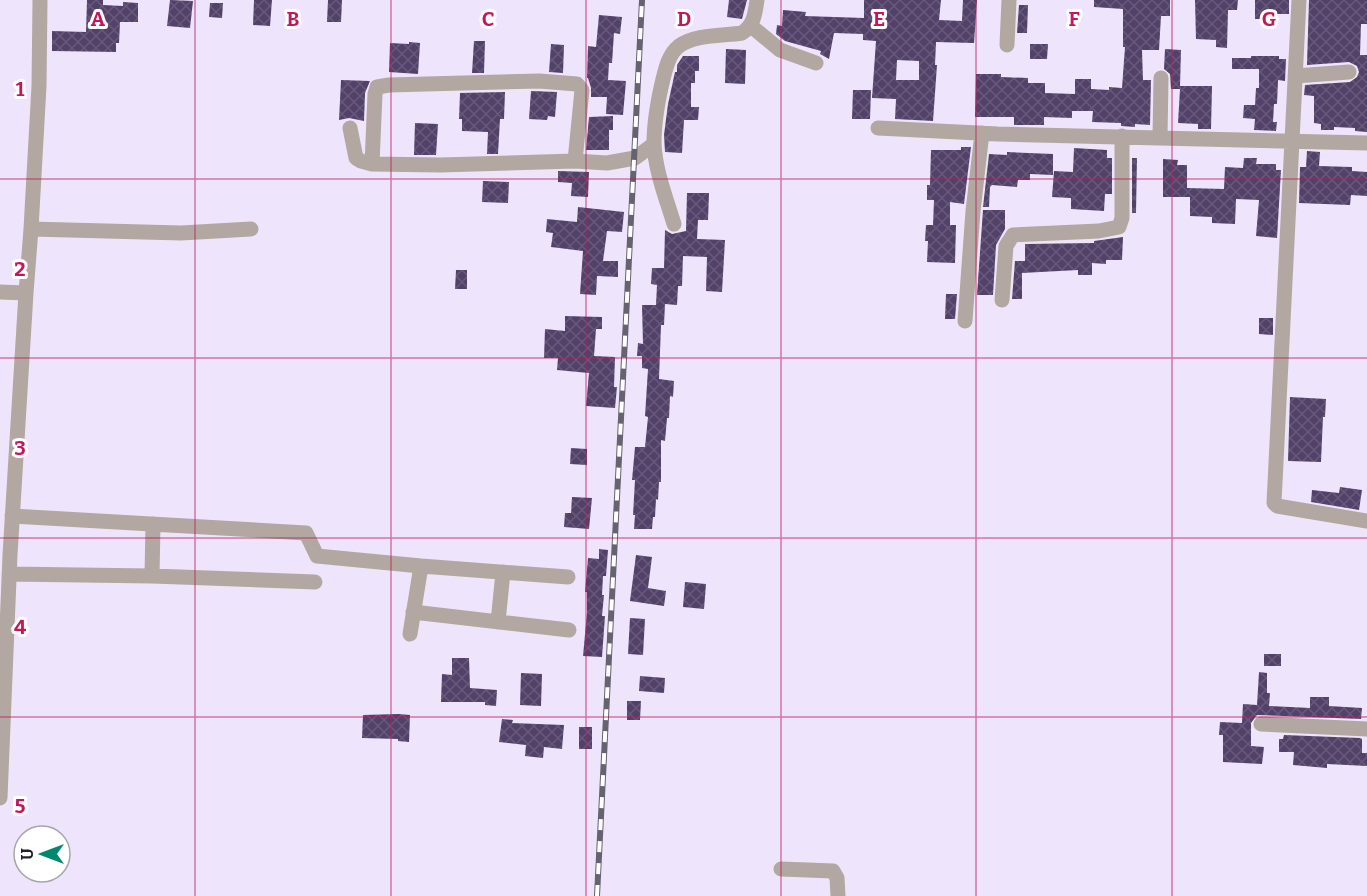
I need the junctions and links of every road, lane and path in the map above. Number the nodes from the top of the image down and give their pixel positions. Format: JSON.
{"nodes":[{"id":1,"x":40,"y":0,"type":"edge"},
{"id":2,"x":757,"y":0,"type":"edge"},
{"id":3,"x":1009,"y":0,"type":"edge"},
{"id":4,"x":1299,"y":0,"type":"edge"},
{"id":5,"x":751,"y":26,"type":"junction"},
{"id":6,"x":1007,"y":45,"type":"dead end"},
{"id":7,"x":816,"y":63,"type":"dead end"},
{"id":8,"x":1349,"y":72,"type":"dead end"},
{"id":9,"x":1295,"y":76,"type":"junction"},
{"id":10,"x":1161,"y":78,"type":"dead end"},
{"id":11,"x":350,"y":128,"type":"dead end"},
{"id":12,"x":878,"y":128,"type":"dead end"},
{"id":13,"x":982,"y":133,"type":"junction"},
{"id":14,"x":1122,"y":136,"type":"junction"},
{"id":15,"x":1160,"y":137,"type":"junction"},
{"id":16,"x":1292,"y":142,"type":"junction"},
{"id":17,"x":1367,"y":143,"type":"edge"},
{"id":18,"x":654,"y":144,"type":"junction"},
{"id":19,"x":575,"y":161,"type":"junction"},
{"id":20,"x":372,"y":164,"type":"junction"},
{"id":21,"x":674,"y":224,"type":"dead end"},
{"id":22,"x":32,"y":229,"type":"junction"},
{"id":23,"x":251,"y":229,"type":"dead end"},
{"id":24,"x":0,"y":292,"type":"edge"},
{"id":25,"x":26,"y":293,"type":"junction"},
{"id":26,"x":1002,"y":300,"type":"dead end"},
{"id":27,"x":965,"y":321,"type":"dead end"},
{"id":28,"x":6,"y":515,"type":"edge"},
{"id":29,"x":1367,"y":521,"type":"edge"},
{"id":30,"x":153,"y":524,"type":"junction"},
{"id":31,"x":421,"y":566,"type":"junction"},
{"id":32,"x":503,"y":572,"type":"junction"},
{"id":33,"x":9,"y":574,"type":"junction"},
{"id":34,"x":152,"y":576,"type":"junction"},
{"id":35,"x":568,"y":577,"type":"dead end"},
{"id":36,"x":315,"y":582,"type":"dead end"},
{"id":37,"x":414,"y":612,"type":"junction"},
{"id":38,"x":498,"y":622,"type":"junction"},
{"id":39,"x":569,"y":630,"type":"dead end"},
{"id":40,"x":410,"y":634,"type":"dead end"},
{"id":41,"x":1261,"y":724,"type":"dead end"},
{"id":42,"x":1367,"y":729,"type":"edge"},
{"id":43,"x":0,"y":798,"type":"edge"},
{"id":44,"x":781,"y":869,"type":"dead end"},
{"id":45,"x":838,"y":896,"type":"edge"}],
"edges":[{"from":1,"to":22,"type":"street"},
{"from":2,"to":5,"type":"street"},
{"from":3,"to":6,"type":"street"},
{"from":4,"to":9,"type":"street"},
{"from":5,"to":7,"type":"street"},
{"from":5,"to":18,"type":"street"},
{"from":8,"to":9,"type":"street"},
{"from":9,"to":16,"type":"street"},
{"from":10,"to":15,"type":"street"},
{"from":11,"to":20,"type":"street"},
{"from":12,"to":13,"type":"street"},
{"from":13,"to":14,"type":"street"},
{"from":13,"to":27,"type":"street"},
{"from":14,"to":15,"type":"street"},
{"from":14,"to":26,"type":"street"},
{"from":15,"to":16,"type":"street"},
{"from":16,"to":17,"type":"street"},
{"from":16,"to":29,"type":"street"},
{"from":18,"to":19,"type":"street"},
{"from":18,"to":21,"type":"street"},
{"from":19,"to":20,"type":"street"},
{"from":19,"to":20,"type":"street"},
{"from":22,"to":23,"type":"street"},
{"from":22,"to":25,"type":"street"},
{"from":24,"to":25,"type":"street"},
{"from":25,"to":28,"type":"street"},
{"from":28,"to":30,"type":"street"},
{"from":28,"to":33,"type":"street"},
{"from":30,"to":31,"type":"street"},
{"from":30,"to":34,"type":"street"},
{"from":31,"to":32,"type":"street"},
{"from":31,"to":37,"type":"street"},
{"from":32,"to":35,"type":"street"},
{"from":32,"to":38,"type":"street"},
{"from":33,"to":34,"type":"street"},
{"from":33,"to":43,"type":"street"},
{"from":34,"to":36,"type":"street"},
{"from":37,"to":38,"type":"street"},
{"from":37,"to":40,"type":"street"},
{"from":38,"to":39,"type":"street"},
{"from":41,"to":42,"type":"street"},
{"from":44,"to":45,"type":"street"}]}
